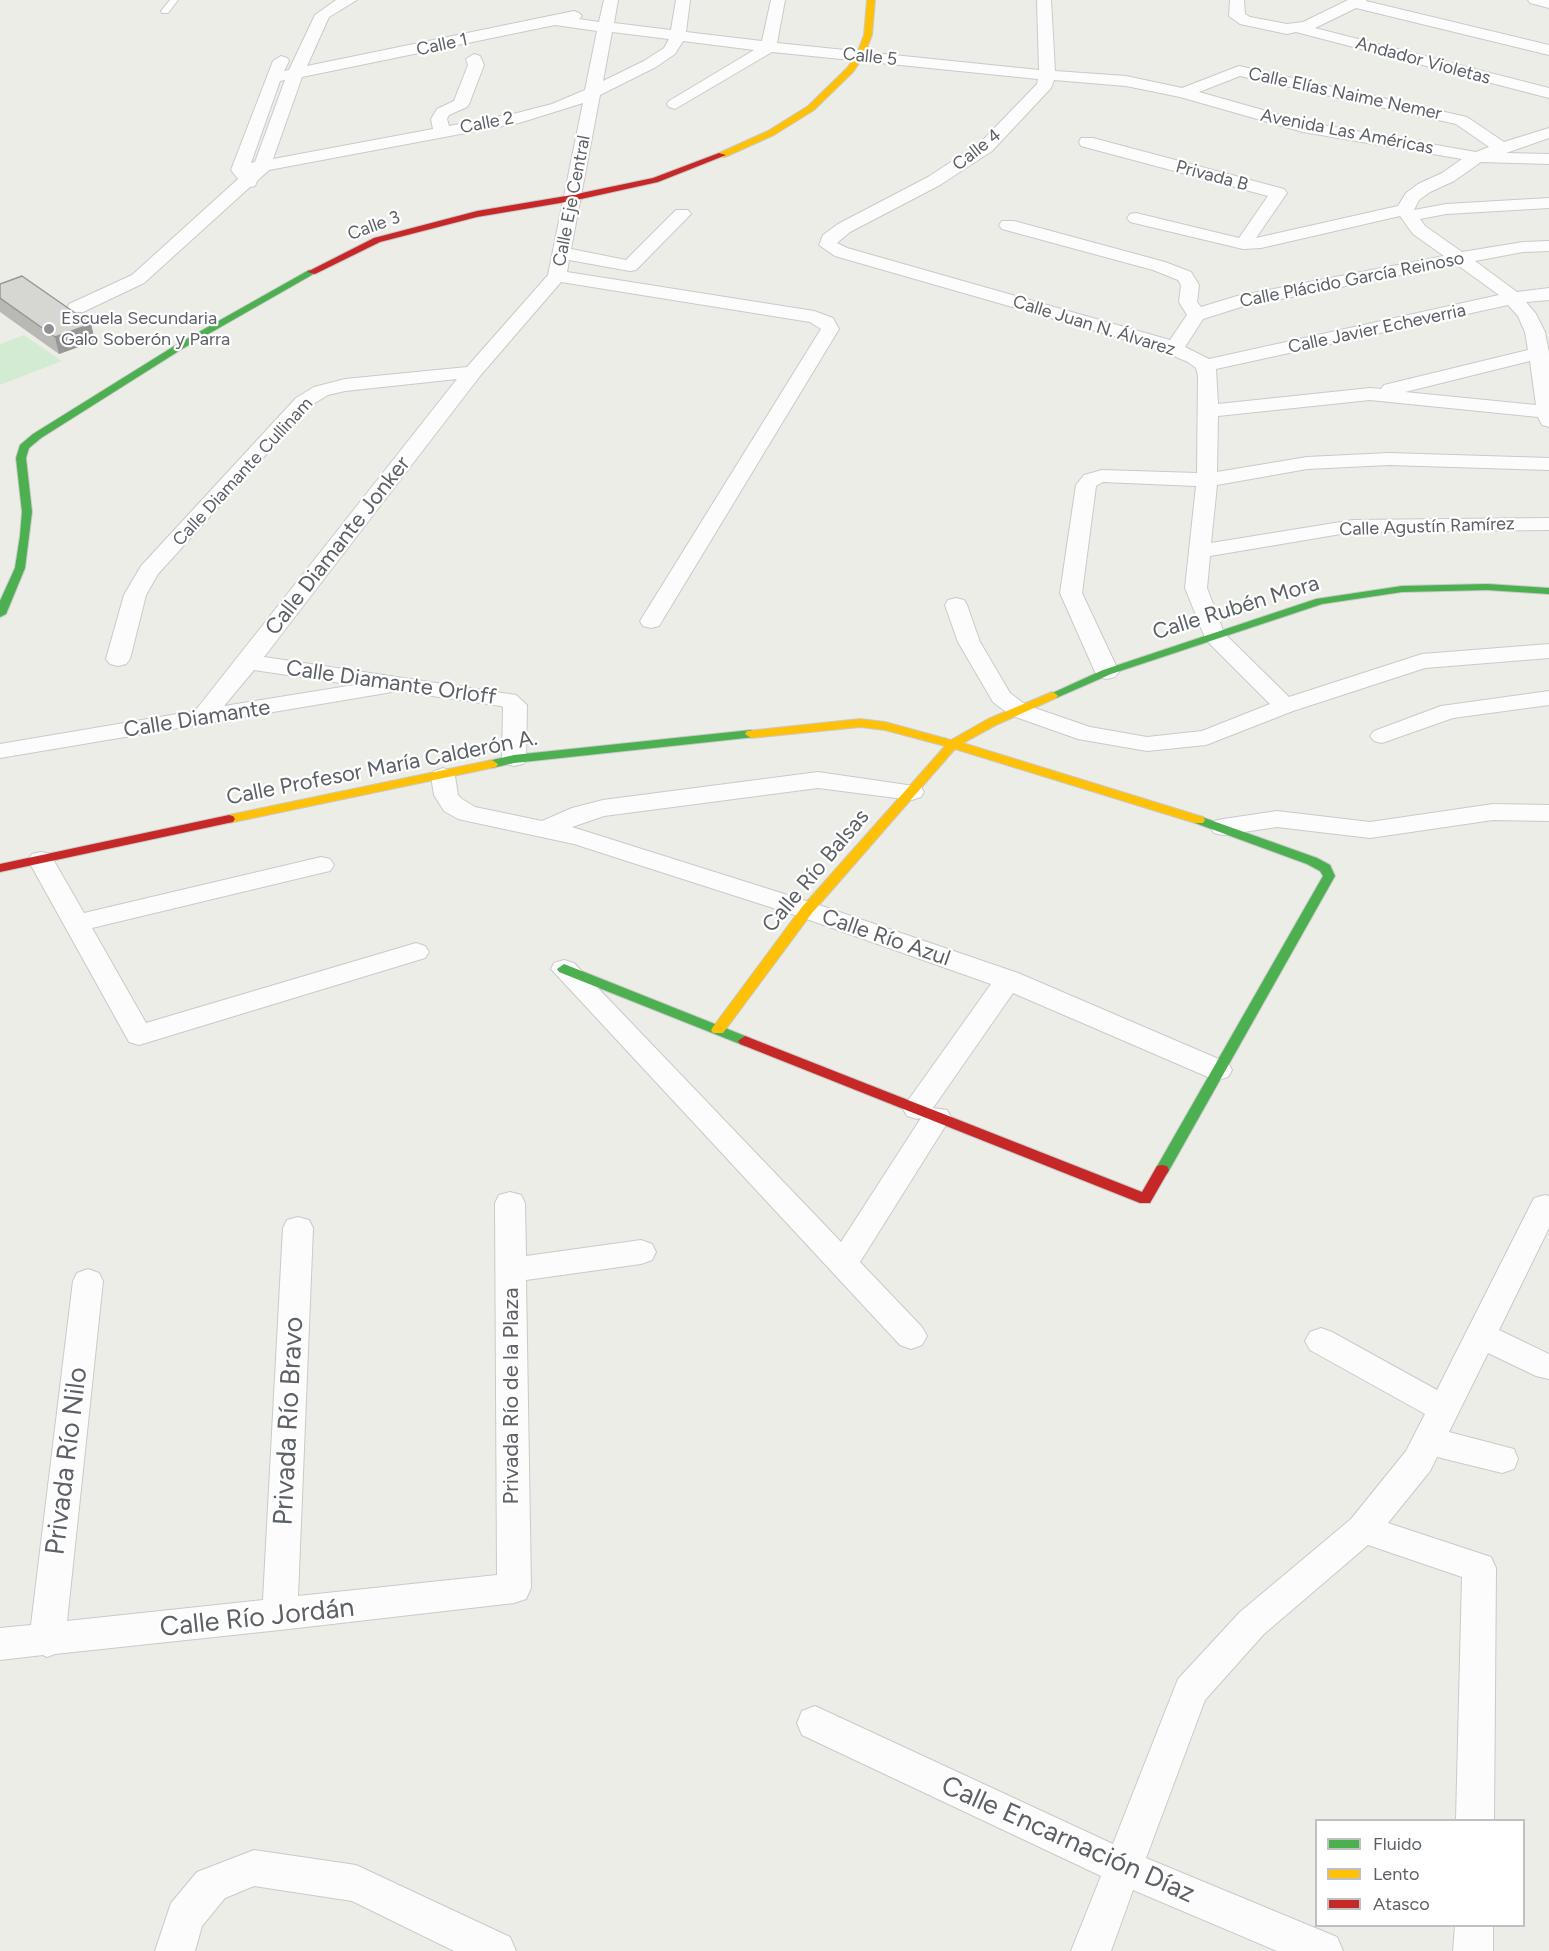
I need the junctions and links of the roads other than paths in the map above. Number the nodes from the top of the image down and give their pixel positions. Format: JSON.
{"nodes":[{"id":1,"x":174,"y":0,"type":"edge"},
{"id":2,"x":326,"y":0,"type":"edge"},
{"id":3,"x":350,"y":0,"type":"edge"},
{"id":4,"x":683,"y":0,"type":"edge"},
{"id":5,"x":778,"y":0,"type":"edge"},
{"id":6,"x":871,"y":0,"type":"edge"},
{"id":7,"x":1044,"y":0,"type":"edge"},
{"id":8,"x":1237,"y":0,"type":"edge"},
{"id":9,"x":1535,"y":0,"type":"edge"},
{"id":10,"x":1357,"y":2,"type":"edge"},
{"id":11,"x":611,"y":3,"type":"edge"},
{"id":12,"x":1549,"y":4,"type":"edge"},
{"id":13,"x":165,"y":11,"type":"dead end"},
{"id":14,"x":304,"y":15,"type":"dead end"},
{"id":15,"x":557,"y":21,"type":"junction"},
{"id":16,"x":1245,"y":21,"type":"junction"},
{"id":17,"x":605,"y":27,"type":"junction"},
{"id":18,"x":1298,"y":28,"type":"junction"},
{"id":19,"x":678,"y":36,"type":"junction"},
{"id":20,"x":1255,"y":40,"type":"dead end"},
{"id":21,"x":289,"y":46,"type":"dead end"},
{"id":22,"x":769,"y":47,"type":"junction"},
{"id":23,"x":1549,"y":50,"type":"edge"},
{"id":24,"x":860,"y":56,"type":"junction"},
{"id":25,"x":474,"y":59,"type":"dead end"},
{"id":26,"x":295,"y":75,"type":"junction"},
{"id":27,"x":1047,"y":75,"type":"junction"},
{"id":28,"x":273,"y":78,"type":"junction"},
{"id":29,"x":592,"y":93,"type":"junction"},
{"id":30,"x":1183,"y":93,"type":"junction"},
{"id":31,"x":1549,"y":93,"type":"edge"},
{"id":32,"x":675,"y":104,"type":"dead end"},
{"id":33,"x":442,"y":132,"type":"junction"},
{"id":34,"x":1549,"y":133,"type":"edge"},
{"id":35,"x":1087,"y":142,"type":"dead end"},
{"id":36,"x":1502,"y":148,"type":"junction"},
{"id":37,"x":1477,"y":157,"type":"junction"},
{"id":38,"x":1549,"y":159,"type":"edge"},
{"id":39,"x":262,"y":167,"type":"junction"},
{"id":40,"x":245,"y":176,"type":"junction"},
{"id":41,"x":572,"y":198,"type":"junction"},
{"id":42,"x":1549,"y":203,"type":"edge"},
{"id":43,"x":1407,"y":213,"type":"junction"},
{"id":44,"x":682,"y":214,"type":"dead end"},
{"id":45,"x":1136,"y":218,"type":"dead end"},
{"id":46,"x":1008,"y":225,"type":"dead end"},
{"id":47,"x":1243,"y":244,"type":"junction"},
{"id":48,"x":828,"y":245,"type":"joint"},
{"id":49,"x":1549,"y":246,"type":"edge"},
{"id":50,"x":562,"y":253,"type":"junction"},
{"id":51,"x":1460,"y":258,"type":"junction"},
{"id":52,"x":557,"y":276,"type":"junction"},
{"id":53,"x":1549,"y":294,"type":"edge"},
{"id":54,"x":1513,"y":298,"type":"junction"},
{"id":55,"x":76,"y":308,"type":"dead end"},
{"id":56,"x":1196,"y":315,"type":"junction"},
{"id":57,"x":1174,"y":348,"type":"junction"},
{"id":58,"x":1539,"y":353,"type":"junction"},
{"id":59,"x":1205,"y":366,"type":"junction"},
{"id":60,"x":473,"y":372,"type":"junction"},
{"id":61,"x":1370,"y":394,"type":"junction"},
{"id":62,"x":1208,"y":411,"type":"junction"},
{"id":63,"x":1548,"y":416,"type":"edge"},
{"id":64,"x":1549,"y":464,"type":"edge"},
{"id":65,"x":1207,"y":480,"type":"junction"},
{"id":66,"x":1549,"y":524,"type":"edge"},
{"id":67,"x":1200,"y":551,"type":"junction"},
{"id":68,"x":1549,"y":591,"type":"edge"},
{"id":69,"x":956,"y":605,"type":"dead end"},
{"id":70,"x":0,"y":614,"type":"edge"},
{"id":71,"x":651,"y":621,"type":"dead end"},
{"id":72,"x":1214,"y":635,"type":"junction"},
{"id":73,"x":1549,"y":651,"type":"edge"},
{"id":74,"x":118,"y":659,"type":"dead end"},
{"id":75,"x":248,"y":662,"type":"junction"},
{"id":76,"x":1107,"y":672,"type":"junction"},
{"id":77,"x":394,"y":685,"type":"junction"},
{"id":78,"x":1549,"y":698,"type":"edge"},
{"id":79,"x":1286,"y":706,"type":"junction"},
{"id":80,"x":1018,"y":710,"type":"junction"},
{"id":81,"x":202,"y":718,"type":"junction"},
{"id":82,"x":1382,"y":736,"type":"dead end"},
{"id":83,"x":953,"y":744,"type":"junction"},
{"id":84,"x":0,"y":751,"type":"edge"},
{"id":85,"x":514,"y":759,"type":"junction"},
{"id":86,"x":443,"y":776,"type":"junction"},
{"id":87,"x":912,"y":792,"type":"junction"},
{"id":88,"x":1549,"y":813,"type":"edge"},
{"id":89,"x":1223,"y":826,"type":"junction"},
{"id":90,"x":546,"y":829,"type":"junction"},
{"id":91,"x":42,"y":860,"type":"junction"},
{"id":92,"x":321,"y":864,"type":"dead end"},
{"id":93,"x":0,"y":868,"type":"edge"},
{"id":94,"x":807,"y":910,"type":"junction"},
{"id":95,"x":77,"y":922,"type":"junction"},
{"id":96,"x":416,"y":952,"type":"dead end"},
{"id":97,"x":564,"y":969,"type":"joint"},
{"id":98,"x":1008,"y":980,"type":"junction"},
{"id":99,"x":718,"y":1030,"type":"junction"},
{"id":100,"x":1218,"y":1071,"type":"junction"},
{"id":101,"x":927,"y":1113,"type":"junction"},
{"id":102,"x":510,"y":1203,"type":"dead end"},
{"id":103,"x":1545,"y":1206,"type":"dead end"},
{"id":104,"x":298,"y":1227,"type":"dead end"},
{"id":105,"x":641,"y":1251,"type":"dead end"},
{"id":106,"x":844,"y":1262,"type":"junction"},
{"id":107,"x":511,"y":1270,"type":"junction"},
{"id":108,"x":88,"y":1281,"type":"dead end"},
{"id":109,"x":911,"y":1336,"type":"dead end"},
{"id":110,"x":1482,"y":1336,"type":"junction"},
{"id":111,"x":1321,"y":1341,"type":"dead end"},
{"id":112,"x":1547,"y":1367,"type":"dead end"},
{"id":113,"x":1445,"y":1410,"type":"junction"},
{"id":114,"x":1428,"y":1441,"type":"junction"},
{"id":115,"x":1502,"y":1459,"type":"dead end"},
{"id":116,"x":1363,"y":1529,"type":"junction"},
{"id":117,"x":514,"y":1588,"type":"joint"},
{"id":118,"x":280,"y":1615,"type":"junction"},
{"id":119,"x":46,"y":1641,"type":"junction"},
{"id":120,"x":0,"y":1644,"type":"edge"},
{"id":121,"x":815,"y":1723,"type":"dead end"},
{"id":122,"x":1475,"y":1819,"type":"edge"},
{"id":123,"x":1122,"y":1867,"type":"junction"},
{"id":124,"x":1474,"y":1927,"type":"edge"},
{"id":125,"x":175,"y":1951,"type":"edge"},
{"id":126,"x":496,"y":1951,"type":"edge"},
{"id":127,"x":1091,"y":1951,"type":"edge"},
{"id":128,"x":1323,"y":1951,"type":"edge"},
{"id":129,"x":1473,"y":1951,"type":"edge"}],
"edges":[{"from":1,"to":13,"type":"lane"},
{"from":2,"to":14,"type":"street"},
{"from":3,"to":26,"type":"street"},
{"from":4,"to":19,"type":"street"},
{"from":5,"to":22,"type":"street"},
{"from":6,"to":24,"type":"street","name":"Calle 3"},
{"from":7,"to":27,"type":"street"},
{"from":8,"to":16,"type":"street"},
{"from":9,"to":12,"type":"street"},
{"from":10,"to":18,"type":"street"},
{"from":10,"to":23,"type":"street"},
{"from":11,"to":15,"type":"street","name":"Calle 1"},
{"from":11,"to":17,"type":"street","name":"Calle Eje Central"},
{"from":15,"to":17,"type":"street","name":"Calle 5"},
{"from":15,"to":26,"type":"street","name":"Calle 1"},
{"from":16,"to":18,"type":"street"},
{"from":16,"to":20,"type":"street"},
{"from":17,"to":19,"type":"street","name":"Calle 5"},
{"from":17,"to":29,"type":"street","name":"Calle Eje Central"},
{"from":18,"to":31,"type":"street","name":"Andador Violetas"},
{"from":19,"to":22,"type":"street","name":"Calle 5"},
{"from":19,"to":29,"type":"street","name":"Calle 2"},
{"from":21,"to":28,"type":"street"},
{"from":22,"to":24,"type":"street","name":"Calle 5"},
{"from":22,"to":32,"type":"street"},
{"from":24,"to":27,"type":"street","name":"Calle 5"},
{"from":24,"to":41,"type":"street","name":"Calle 3"},
{"from":25,"to":33,"type":"street"},
{"from":26,"to":28,"type":"street","name":"Calle 1"},
{"from":26,"to":39,"type":"street"},
{"from":27,"to":30,"type":"street","name":"Calle 5"},
{"from":27,"to":48,"type":"street","name":"Calle 4"},
{"from":28,"to":40,"type":"street"},
{"from":29,"to":33,"type":"street","name":"Calle 2"},
{"from":29,"to":41,"type":"street","name":"Calle Eje Central"},
{"from":30,"to":36,"type":"street","name":"Calle Elías Naime Nemer"},
{"from":30,"to":37,"type":"street","name":"Avenida Las Américas"},
{"from":33,"to":39,"type":"street","name":"Calle 2"},
{"from":34,"to":36,"type":"street"},
{"from":35,"to":47,"type":"street","name":"Privada B"},
{"from":36,"to":37,"type":"street"},
{"from":37,"to":38,"type":"street","name":"Avenida Las Américas"},
{"from":37,"to":43,"type":"street"},
{"from":39,"to":40,"type":"street","name":"Calle 2"},
{"from":40,"to":55,"type":"street"},
{"from":41,"to":50,"type":"street","name":"Calle Eje Central"},
{"from":41,"to":70,"type":"street","name":"Calle 3"},
{"from":42,"to":43,"type":"street"},
{"from":43,"to":47,"type":"street"},
{"from":43,"to":51,"type":"street"},
{"from":44,"to":50,"type":"street"},
{"from":45,"to":47,"type":"street"},
{"from":46,"to":56,"type":"street"},
{"from":48,"to":57,"type":"street","name":"Calle Juan N. Álvarez"},
{"from":49,"to":51,"type":"street","name":"Calle Plácido García Reinoso"},
{"from":50,"to":52,"type":"street","name":"Calle Eje Central"},
{"from":51,"to":54,"type":"street"},
{"from":51,"to":56,"type":"street","name":"Calle Plácido García Reinoso"},
{"from":52,"to":60,"type":"street","name":"Calle Eje Central"},
{"from":52,"to":71,"type":"street"},
{"from":53,"to":54,"type":"street","name":"Calle Javier Echeverria"},
{"from":54,"to":58,"type":"street"},
{"from":54,"to":59,"type":"street","name":"Calle Javier Echeverria"},
{"from":56,"to":57,"type":"street"},
{"from":57,"to":59,"type":"street","name":"Calle Juan N. Álvarez"},
{"from":58,"to":61,"type":"street"},
{"from":58,"to":63,"type":"street"},
{"from":59,"to":62,"type":"street","name":"Calle Juan N. Álvarez"},
{"from":60,"to":74,"type":"street","name":"Calle Diamante Cullinam"},
{"from":60,"to":75,"type":"street","name":"Calle Diamante Jonker"},
{"from":61,"to":62,"type":"street"},
{"from":61,"to":63,"type":"street"},
{"from":62,"to":65,"type":"street","name":"Calle Juan N. Álvarez"},
{"from":64,"to":65,"type":"street"},
{"from":65,"to":67,"type":"street","name":"Calle Juan N. Álvarez"},
{"from":65,"to":76,"type":"street"},
{"from":66,"to":67,"type":"street","name":"Calle Agustín Ramírez"},
{"from":67,"to":72,"type":"street","name":"Calle Juan N. Álvarez"},
{"from":68,"to":72,"type":"street","name":"Calle Rubén Mora"},
{"from":69,"to":80,"type":"street"},
{"from":72,"to":76,"type":"street","name":"Calle Rubén Mora"},
{"from":72,"to":79,"type":"street","name":"Calle Juan N. Álvarez"},
{"from":73,"to":79,"type":"street"},
{"from":75,"to":77,"type":"street","name":"Calle Diamante Orloff"},
{"from":75,"to":81,"type":"street","name":"Calle Diamante Jonker"},
{"from":76,"to":80,"type":"street","name":"Calle Rubén Mora"},
{"from":77,"to":81,"type":"street","name":"Calle Diamante"},
{"from":77,"to":85,"type":"street","name":"Calle Diamante Orloff"},
{"from":78,"to":82,"type":"street"},
{"from":79,"to":80,"type":"street"},
{"from":80,"to":83,"type":"street","name":"Calle Rubén Mora"},
{"from":81,"to":84,"type":"street","name":"Calle Diamante"},
{"from":83,"to":85,"type":"street","name":"Calle Profesor María Calderón A."},
{"from":83,"to":87,"type":"street","name":"Calle Río Balsas"},
{"from":83,"to":89,"type":"street","name":"Calle Profesor María Calderón A."},
{"from":85,"to":86,"type":"street","name":"Calle Profesor María Calderón A."},
{"from":86,"to":90,"type":"street","name":"Calle Río Azul"},
{"from":86,"to":91,"type":"street","name":"Calle Profesor María Calderón A."},
{"from":87,"to":90,"type":"street"},
{"from":87,"to":94,"type":"street","name":"Calle Río Balsas"},
{"from":88,"to":89,"type":"street"},
{"from":89,"to":100,"type":"street","name":"Calle Profesor María Calderón A."},
{"from":90,"to":94,"type":"street","name":"Calle Río Azul"},
{"from":91,"to":93,"type":"street","name":"Calle Profesor María Calderón A."},
{"from":91,"to":95,"type":"street"},
{"from":92,"to":95,"type":"street"},
{"from":94,"to":98,"type":"street","name":"Calle Río Azul"},
{"from":94,"to":99,"type":"street","name":"Calle Río Balsas"},
{"from":95,"to":96,"type":"street"},
{"from":97,"to":99,"type":"street"},
{"from":97,"to":106,"type":"street"},
{"from":98,"to":100,"type":"street","name":"Calle Río Azul"},
{"from":98,"to":101,"type":"street"},
{"from":99,"to":101,"type":"street"},
{"from":100,"to":101,"type":"street"},
{"from":101,"to":106,"type":"street"},
{"from":102,"to":107,"type":"street","name":"Privada Río de la Plaza"},
{"from":103,"to":110,"type":"street"},
{"from":104,"to":118,"type":"street","name":"Privada Río Bravo"},
{"from":105,"to":107,"type":"street"},
{"from":106,"to":109,"type":"street"},
{"from":107,"to":117,"type":"street","name":"Privada Río de la Plaza"},
{"from":108,"to":119,"type":"street","name":"Privada Río Nilo"},
{"from":110,"to":112,"type":"street"},
{"from":110,"to":113,"type":"street"},
{"from":111,"to":113,"type":"street"},
{"from":113,"to":114,"type":"street"},
{"from":114,"to":115,"type":"street"},
{"from":114,"to":116,"type":"street"},
{"from":116,"to":122,"type":"street"},
{"from":116,"to":123,"type":"street"},
{"from":117,"to":118,"type":"street","name":"Calle Río Jordán"},
{"from":118,"to":119,"type":"street","name":"Calle Río Jordán"},
{"from":119,"to":120,"type":"street","name":"Calle Río Jordán"},
{"from":121,"to":123,"type":"street","name":"Calle Encarnación Díaz"},
{"from":123,"to":127,"type":"street"},
{"from":123,"to":128,"type":"street","name":"Calle Encarnación Díaz"},
{"from":124,"to":129,"type":"street"},
{"from":125,"to":126,"type":"street"}]}
